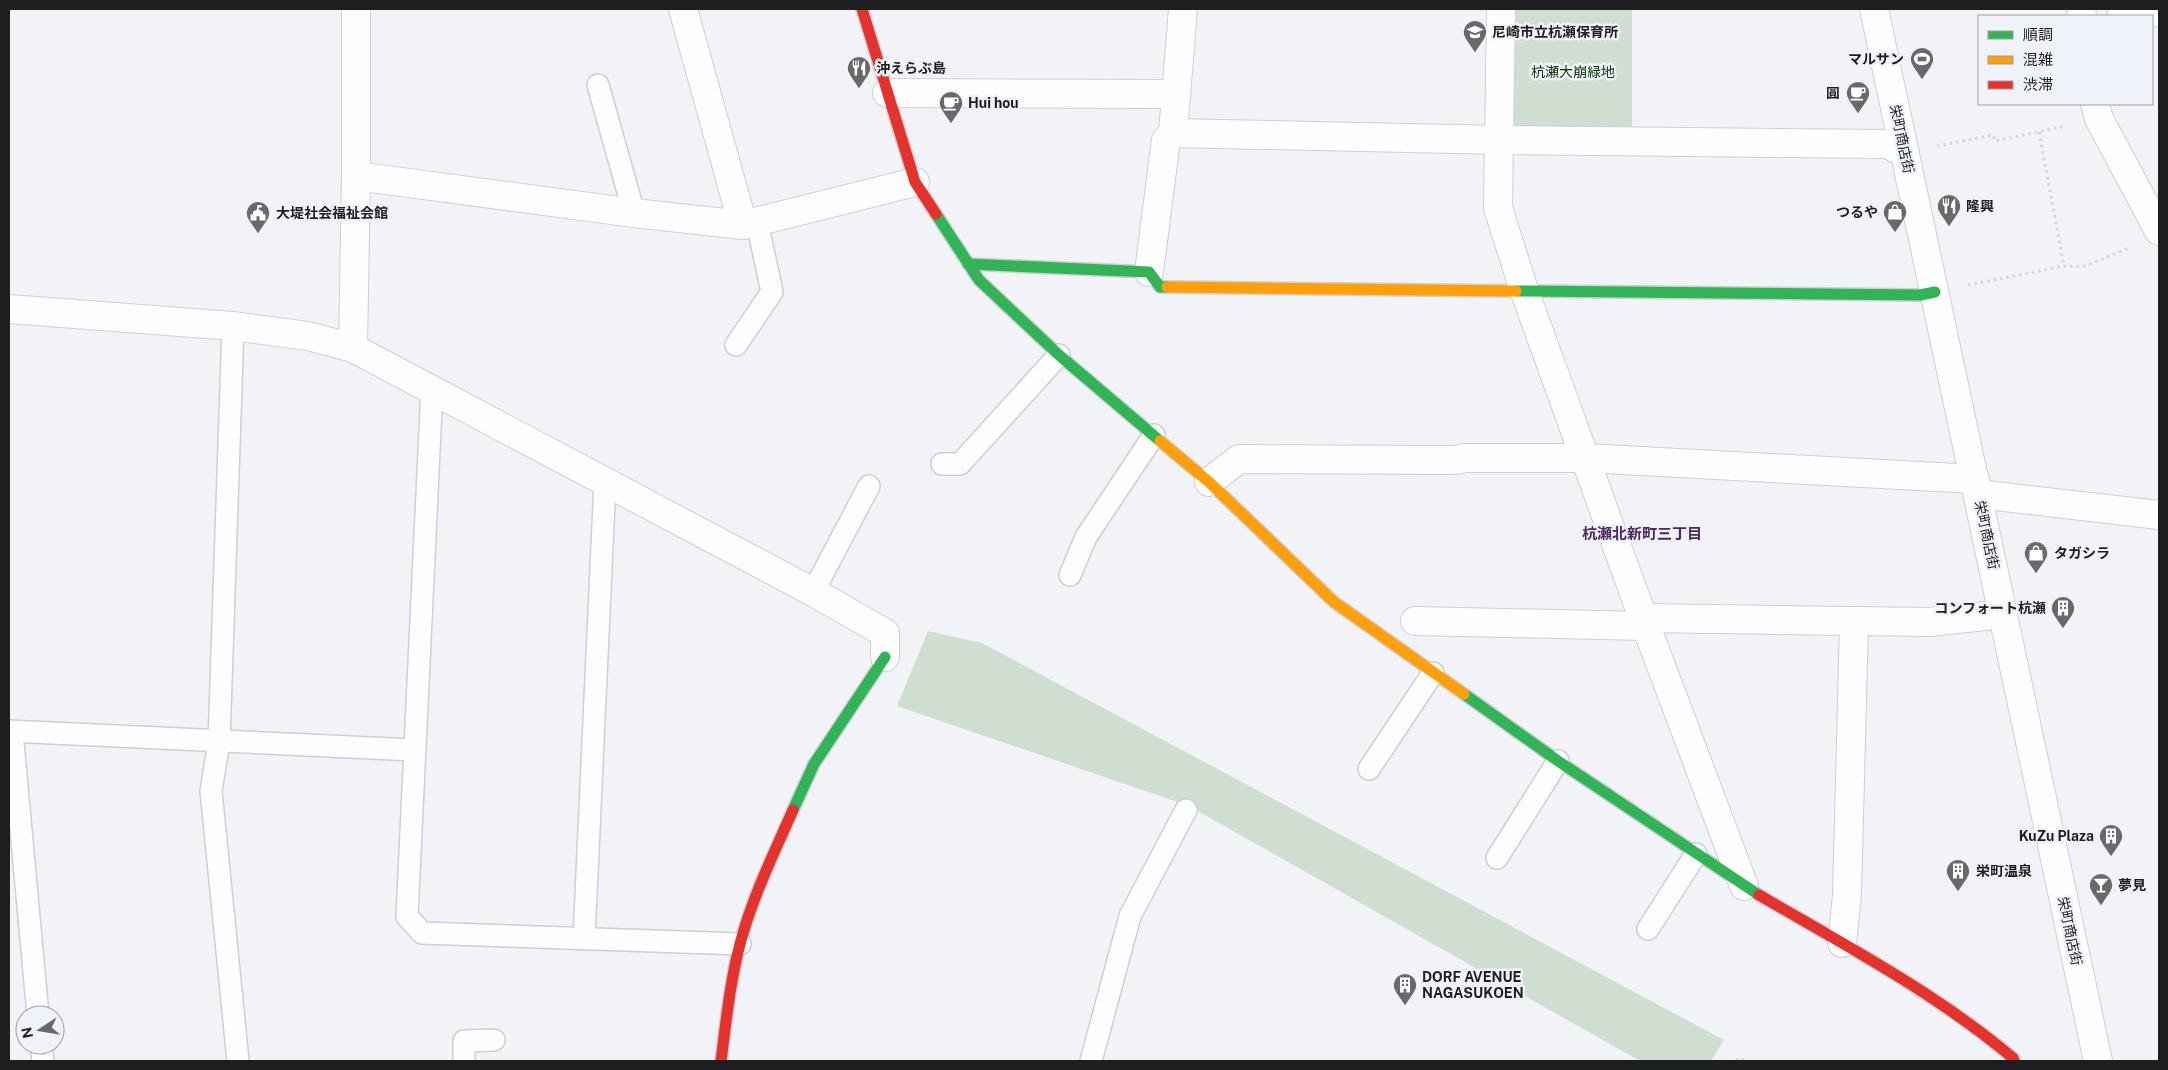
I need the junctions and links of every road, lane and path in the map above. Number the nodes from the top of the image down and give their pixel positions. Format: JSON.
{"nodes":[{"id":1,"x":356,"y":9,"type":"edge"},
{"id":2,"x":683,"y":9,"type":"edge"},
{"id":3,"x":862,"y":9,"type":"edge"},
{"id":4,"x":1183,"y":9,"type":"edge"},
{"id":5,"x":1501,"y":9,"type":"edge"},
{"id":6,"x":1874,"y":9,"type":"edge"},
{"id":7,"x":2159,"y":12,"type":"edge"},
{"id":8,"x":2130,"y":15,"type":"edge"},
{"id":9,"x":598,"y":85,"type":"dead end"},
{"id":10,"x":887,"y":94,"type":"junction"},
{"id":11,"x":1176,"y":94,"type":"junction"},
{"id":12,"x":2097,"y":111,"type":"edge"},
{"id":13,"x":2039,"y":132,"type":"junction"},
{"id":14,"x":1173,"y":133,"type":"junction"},
{"id":15,"x":1499,"y":140,"type":"junction"},
{"id":16,"x":1905,"y":153,"type":"junction"},
{"id":17,"x":356,"y":176,"type":"junction"},
{"id":18,"x":915,"y":182,"type":"junction"},
{"id":19,"x":634,"y":213,"type":"junction"},
{"id":20,"x":750,"y":224,"type":"junction"},
{"id":21,"x":2159,"y":231,"type":"edge"},
{"id":22,"x":2134,"y":245,"type":"dead end"},
{"id":23,"x":968,"y":264,"type":"junction"},
{"id":24,"x":2064,"y":266,"type":"junction"},
{"id":25,"x":1149,"y":272,"type":"junction"},
{"id":26,"x":1524,"y":290,"type":"junction"},
{"id":27,"x":1935,"y":292,"type":"junction"},
{"id":28,"x":9,"y":309,"type":"edge"},
{"id":29,"x":233,"y":326,"type":"junction"},
{"id":30,"x":736,"y":345,"type":"dead end"},
{"id":31,"x":353,"y":348,"type":"junction"},
{"id":32,"x":1058,"y":355,"type":"junction"},
{"id":33,"x":432,"y":388,"type":"junction"},
{"id":34,"x":1154,"y":435,"type":"junction"},
{"id":35,"x":1586,"y":458,"type":"junction"},
{"id":36,"x":942,"y":464,"type":"dead end"},
{"id":37,"x":605,"y":480,"type":"junction"},
{"id":38,"x":1209,"y":482,"type":"junction"},
{"id":39,"x":869,"y":486,"type":"dead end"},
{"id":40,"x":1976,"y":487,"type":"junction"},
{"id":41,"x":2159,"y":514,"type":"edge"},
{"id":42,"x":1070,"y":575,"type":"dead end"},
{"id":43,"x":813,"y":592,"type":"junction"},
{"id":44,"x":2003,"y":614,"type":"junction"},
{"id":45,"x":1415,"y":621,"type":"dead end"},
{"id":46,"x":1645,"y":622,"type":"junction"},
{"id":47,"x":1854,"y":622,"type":"junction"},
{"id":48,"x":885,"y":657,"type":"joint"},
{"id":49,"x":1433,"y":673,"type":"junction"},
{"id":50,"x":10,"y":731,"type":"edge"},
{"id":51,"x":219,"y":742,"type":"junction"},
{"id":52,"x":414,"y":750,"type":"junction"},
{"id":53,"x":1558,"y":761,"type":"junction"},
{"id":54,"x":1369,"y":769,"type":"dead end"},
{"id":55,"x":1186,"y":810,"type":"dead end"},
{"id":56,"x":1696,"y":854,"type":"junction"},
{"id":57,"x":1497,"y":858,"type":"dead end"},
{"id":58,"x":1744,"y":886,"type":"junction"},
{"id":59,"x":1648,"y":929,"type":"dead end"},
{"id":60,"x":584,"y":939,"type":"junction"},
{"id":61,"x":1842,"y":943,"type":"junction"},
{"id":62,"x":740,"y":944,"type":"junction"},
{"id":63,"x":37,"y":1005,"type":"edge"},
{"id":64,"x":494,"y":1040,"type":"dead end"},
{"id":65,"x":238,"y":1061,"type":"edge"},
{"id":66,"x":464,"y":1061,"type":"edge"},
{"id":67,"x":721,"y":1061,"type":"edge"},
{"id":68,"x":1091,"y":1061,"type":"edge"},
{"id":69,"x":1737,"y":1061,"type":"edge"},
{"id":70,"x":1745,"y":1061,"type":"edge"},
{"id":71,"x":2014,"y":1061,"type":"edge"},
{"id":72,"x":2098,"y":1061,"type":"edge"}],
"edges":[{"from":1,"to":17,"type":"street"},
{"from":2,"to":20,"type":"street"},
{"from":3,"to":10,"type":"street"},
{"from":4,"to":11,"type":"street"},
{"from":5,"to":15,"type":"street"},
{"from":6,"to":16,"type":"street","name":"栄町商店街"},
{"from":7,"to":8,"type":"street"},
{"from":9,"to":19,"type":"lane"},
{"from":10,"to":11,"type":"street"},
{"from":10,"to":18,"type":"street"},
{"from":11,"to":14,"type":"street"},
{"from":12,"to":13,"type":"path"},
{"from":12,"to":21,"type":"street"},
{"from":13,"to":16,"type":"path"},
{"from":13,"to":24,"type":"path"},
{"from":14,"to":15,"type":"street"},
{"from":14,"to":25,"type":"street"},
{"from":15,"to":16,"type":"street"},
{"from":15,"to":26,"type":"street"},
{"from":16,"to":27,"type":"street","name":"栄町商店街"},
{"from":17,"to":19,"type":"street"},
{"from":17,"to":31,"type":"street"},
{"from":18,"to":20,"type":"street"},
{"from":18,"to":23,"type":"street"},
{"from":19,"to":20,"type":"street"},
{"from":20,"to":30,"type":"lane"},
{"from":22,"to":24,"type":"path"},
{"from":23,"to":25,"type":"street"},
{"from":23,"to":32,"type":"street"},
{"from":24,"to":27,"type":"path"},
{"from":25,"to":26,"type":"street"},
{"from":26,"to":27,"type":"street"},
{"from":26,"to":35,"type":"street"},
{"from":27,"to":40,"type":"street","name":"栄町商店街"},
{"from":28,"to":29,"type":"street"},
{"from":29,"to":31,"type":"street"},
{"from":29,"to":51,"type":"lane"},
{"from":31,"to":33,"type":"street"},
{"from":32,"to":34,"type":"street"},
{"from":32,"to":36,"type":"lane"},
{"from":33,"to":37,"type":"street"},
{"from":33,"to":52,"type":"lane"},
{"from":34,"to":38,"type":"street"},
{"from":34,"to":42,"type":"lane"},
{"from":35,"to":38,"type":"street"},
{"from":35,"to":40,"type":"street"},
{"from":35,"to":46,"type":"street"},
{"from":37,"to":43,"type":"street"},
{"from":37,"to":60,"type":"lane"},
{"from":38,"to":49,"type":"street"},
{"from":39,"to":43,"type":"lane"},
{"from":40,"to":41,"type":"street"},
{"from":40,"to":44,"type":"street","name":"栄町商店街"},
{"from":43,"to":48,"type":"street"},
{"from":44,"to":47,"type":"street"},
{"from":44,"to":72,"type":"street","name":"栄町商店街"},
{"from":45,"to":46,"type":"street"},
{"from":46,"to":47,"type":"street"},
{"from":46,"to":58,"type":"street"},
{"from":47,"to":61,"type":"street"},
{"from":48,"to":62,"type":"street"},
{"from":49,"to":53,"type":"street"},
{"from":49,"to":54,"type":"lane"},
{"from":50,"to":51,"type":"lane"},
{"from":50,"to":63,"type":"lane"},
{"from":51,"to":52,"type":"lane"},
{"from":51,"to":65,"type":"lane"},
{"from":52,"to":60,"type":"lane"},
{"from":53,"to":56,"type":"street"},
{"from":53,"to":57,"type":"lane"},
{"from":55,"to":68,"type":"lane"},
{"from":56,"to":58,"type":"street"},
{"from":56,"to":59,"type":"lane"},
{"from":58,"to":61,"type":"street"},
{"from":60,"to":62,"type":"lane"},
{"from":61,"to":71,"type":"street"},
{"from":62,"to":67,"type":"street"},
{"from":64,"to":66,"type":"lane"},
{"from":69,"to":70,"type":"path"}]}
